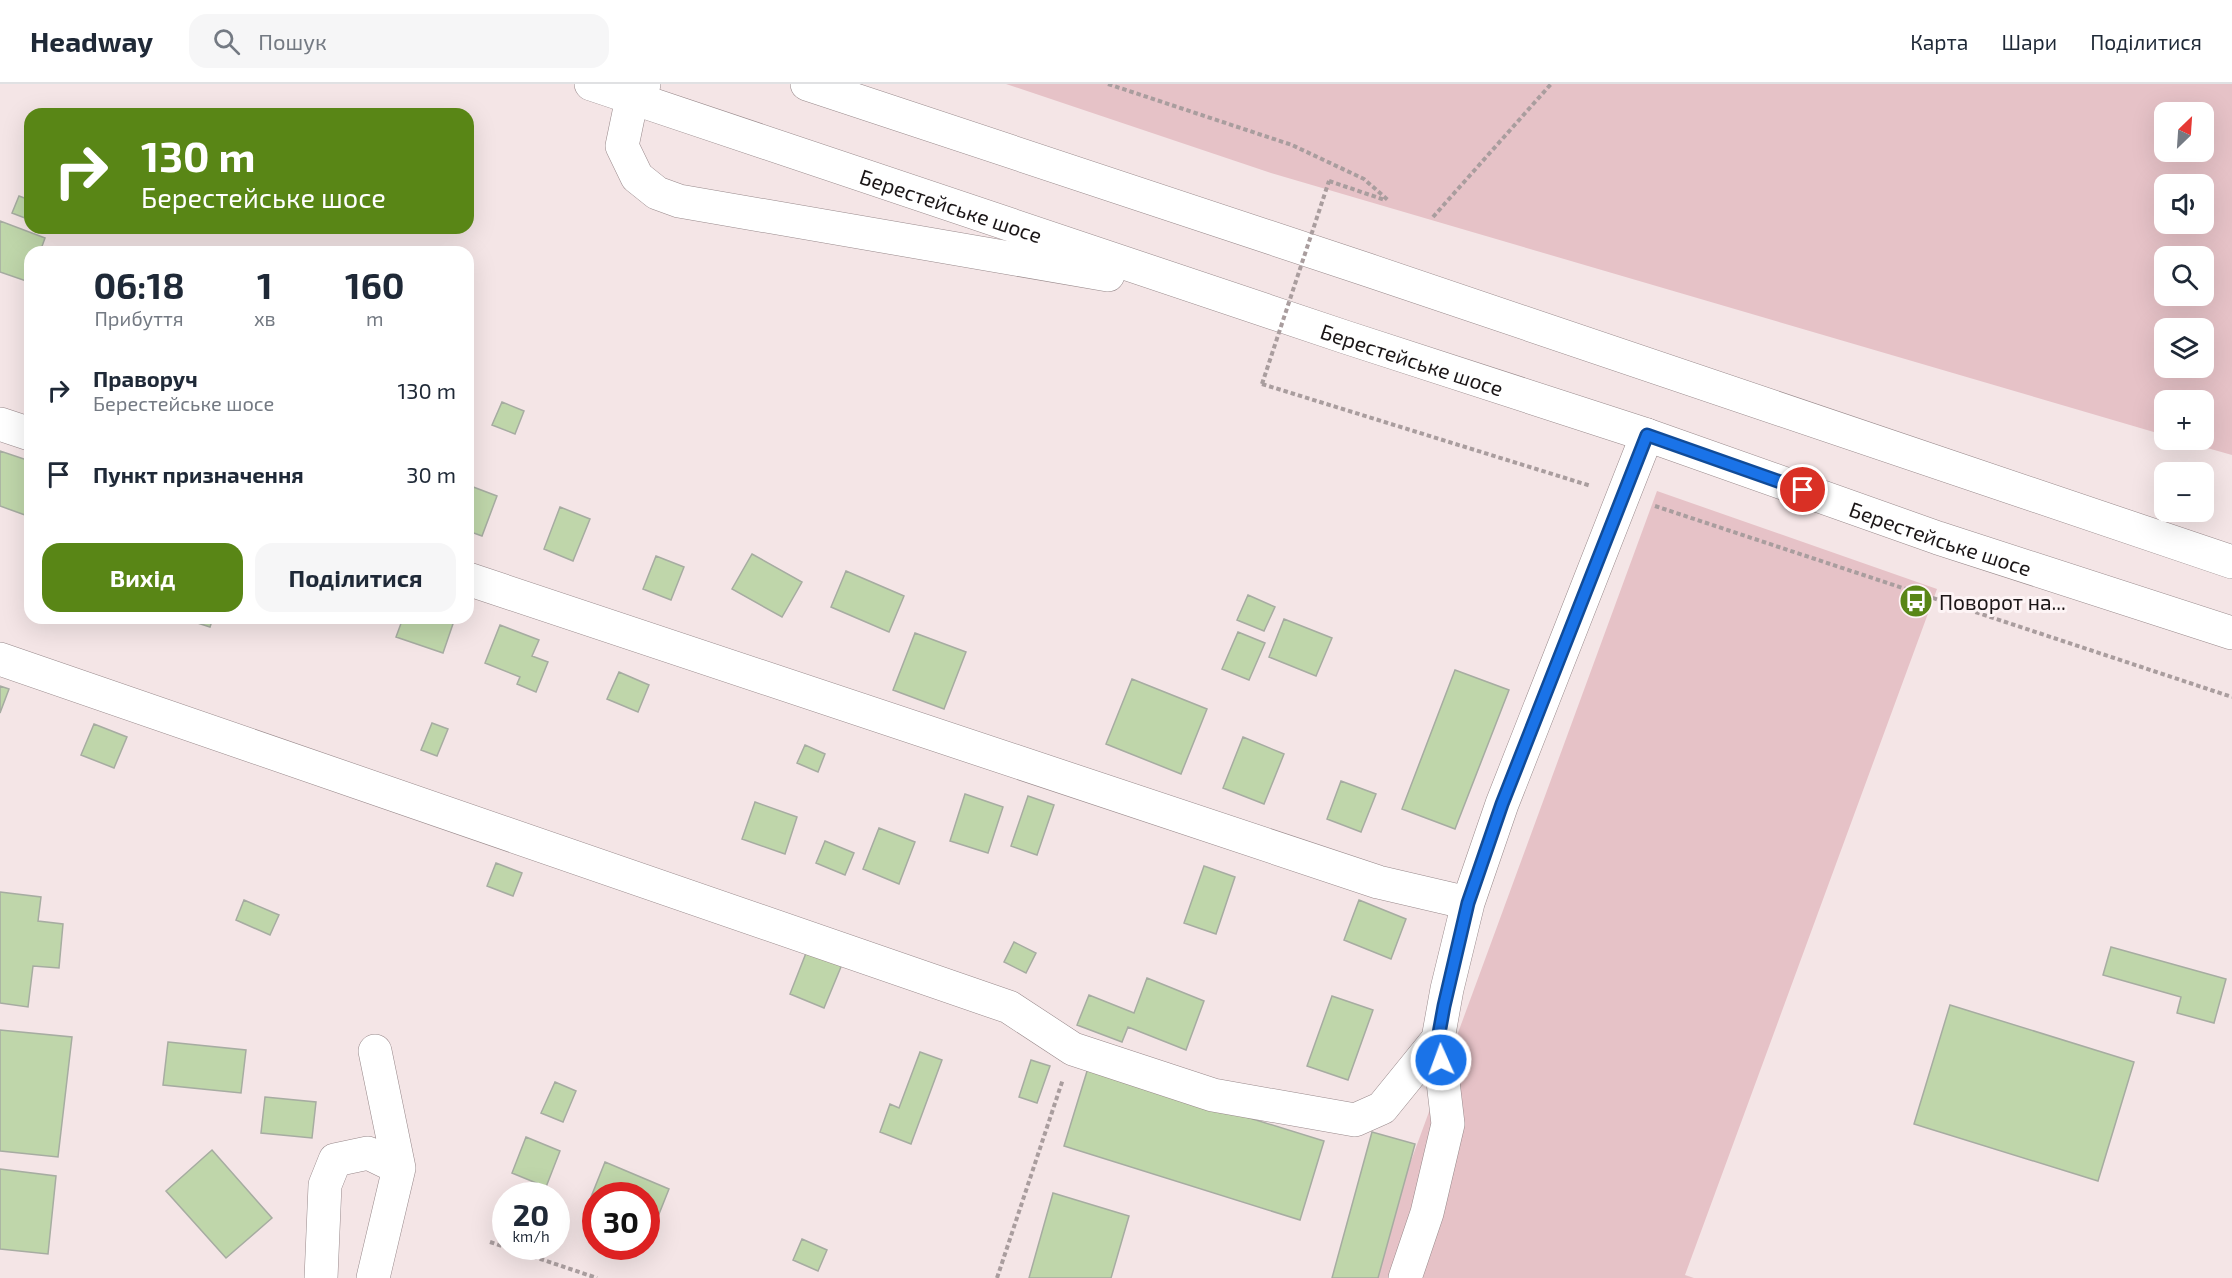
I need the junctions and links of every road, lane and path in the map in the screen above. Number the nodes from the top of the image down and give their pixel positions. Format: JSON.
{"nodes":[{"id":1,"x":591,"y":84,"type":"edge"},
{"id":2,"x":807,"y":84,"type":"edge"},
{"id":3,"x":1108,"y":84,"type":"edge"},
{"id":4,"x":1551,"y":84,"type":"edge"},
{"id":5,"x":638,"y":91,"type":"edge"},
{"id":6,"x":1433,"y":217,"type":"dead end"},
{"id":7,"x":1208,"y":291,"type":"junction"},
{"id":8,"x":0,"y":424,"type":"edge"},
{"id":9,"x":24,"y":432,"type":"edge"},
{"id":10,"x":1647,"y":435,"type":"junction"},
{"id":11,"x":1623,"y":495,"type":"junction"},
{"id":12,"x":2232,"y":562,"type":"edge"},
{"id":13,"x":474,"y":581,"type":"edge"},
{"id":14,"x":2232,"y":633,"type":"edge"},
{"id":15,"x":0,"y":659,"type":"edge"},
{"id":16,"x":2232,"y":697,"type":"edge"},
{"id":17,"x":1468,"y":903,"type":"junction"},
{"id":18,"x":1438,"y":1039,"type":"junction"},
{"id":19,"x":1072,"y":1049,"type":"junction"},
{"id":20,"x":375,"y":1051,"type":"dead end"},
{"id":21,"x":399,"y":1168,"type":"junction"},
{"id":22,"x":490,"y":1242,"type":"dead end"},
{"id":23,"x":321,"y":1278,"type":"edge"},
{"id":24,"x":373,"y":1278,"type":"edge"},
{"id":25,"x":597,"y":1278,"type":"edge"},
{"id":26,"x":997,"y":1278,"type":"edge"},
{"id":27,"x":1405,"y":1278,"type":"edge"}],
"edges":[{"from":1,"to":5,"type":"main road","name":"Берестейське шосе"},
{"from":2,"to":12,"type":"main road"},
{"from":3,"to":11,"type":"path","bridge":true},
{"from":4,"to":6,"type":"path"},
{"from":5,"to":7,"type":"main road","name":"Берестейське шосе"},
{"from":5,"to":7,"type":"main road"},
{"from":7,"to":10,"type":"main road","name":"Берестейське шосе"},
{"from":8,"to":9,"type":"main road"},
{"from":10,"to":11,"type":"main road"},
{"from":10,"to":14,"type":"main road","name":"Берестейське шосе"},
{"from":11,"to":16,"type":"path"},
{"from":11,"to":17,"type":"main road"},
{"from":13,"to":17,"type":"main road"},
{"from":15,"to":19,"type":"main road"},
{"from":17,"to":18,"type":"main road"},
{"from":18,"to":19,"type":"main road"},
{"from":18,"to":27,"type":"main road"},
{"from":19,"to":26,"type":"path"},
{"from":20,"to":21,"type":"main road"},
{"from":21,"to":23,"type":"main road"},
{"from":21,"to":24,"type":"main road"},
{"from":22,"to":25,"type":"path"}]}
